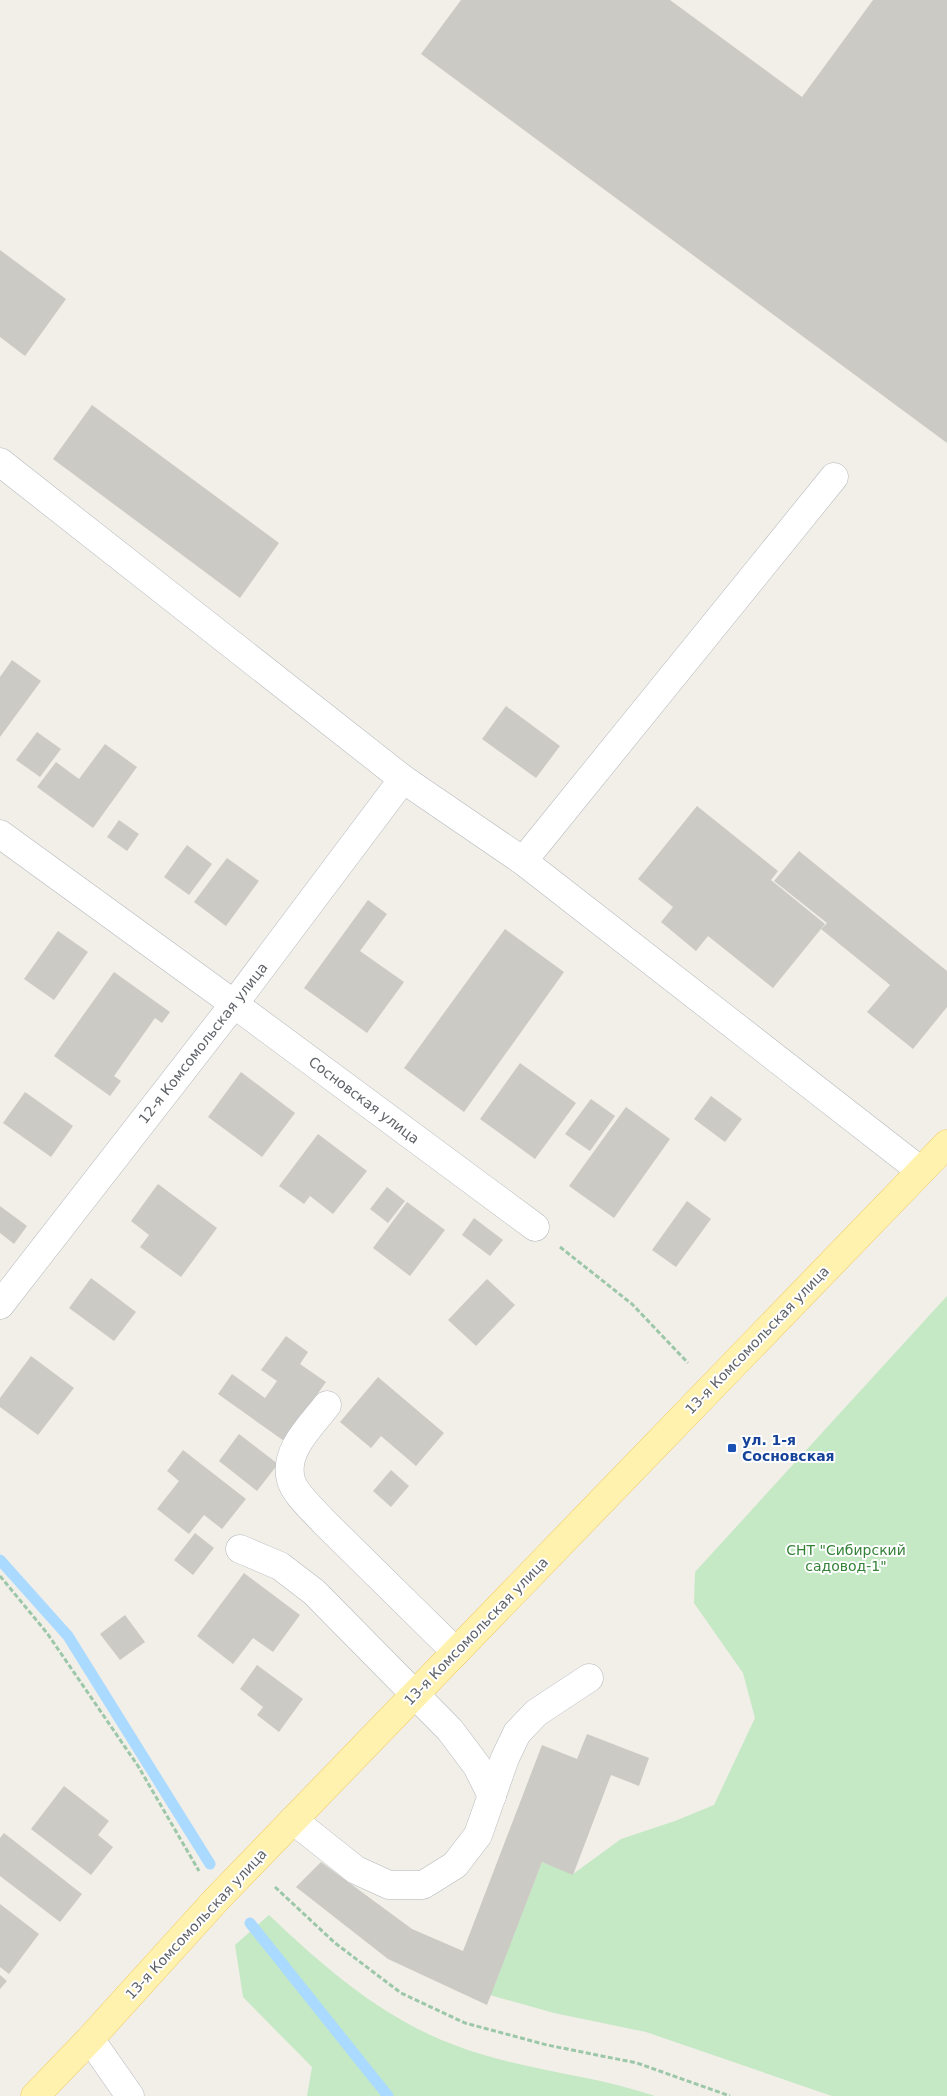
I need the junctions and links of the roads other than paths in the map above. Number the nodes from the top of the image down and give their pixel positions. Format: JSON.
{"nodes":[{"id":1,"x":0,"y":462,"type":"edge"},
{"id":2,"x":834,"y":477,"type":"dead end"},
{"id":3,"x":402,"y":780,"type":"junction"},
{"id":4,"x":0,"y":834,"type":"edge"},
{"id":5,"x":523,"y":862,"type":"junction"},
{"id":6,"x":234,"y":1004,"type":"junction"},
{"id":7,"x":947,"y":1144,"type":"edge"},
{"id":8,"x":921,"y":1171,"type":"junction"},
{"id":9,"x":535,"y":1228,"type":"road end"},
{"id":10,"x":0,"y":1305,"type":"edge"},
{"id":11,"x":327,"y":1405,"type":"dead end"},
{"id":12,"x":240,"y":1549,"type":"dead end"},
{"id":13,"x":456,"y":1652,"type":"junction"},
{"id":14,"x":589,"y":1678,"type":"dead end"},
{"id":15,"x":414,"y":1695,"type":"junction"},
{"id":16,"x":492,"y":1796,"type":"junction"},
{"id":17,"x":293,"y":1820,"type":"junction"},
{"id":18,"x":90,"y":2039,"type":"junction"},
{"id":19,"x":35,"y":2096,"type":"edge"},
{"id":20,"x":130,"y":2096,"type":"edge"}],
"edges":[{"from":1,"to":3,"type":"street"},
{"from":2,"to":5,"type":"street"},
{"from":3,"to":5,"type":"street"},
{"from":3,"to":6,"type":"street","name":"12-я Комсомольская улица"},
{"from":4,"to":6,"type":"street","name":"Сосновская улица"},
{"from":5,"to":8,"type":"street"},
{"from":6,"to":9,"type":"street","name":"Сосновская улица"},
{"from":6,"to":10,"type":"street","name":"12-я Комсомольская улица"},
{"from":7,"to":8,"type":"main road","name":"13-я Комсомольская улица"},
{"from":8,"to":13,"type":"main road","name":"13-я Комсомольская улица"},
{"from":11,"to":13,"type":"street"},
{"from":12,"to":15,"type":"street"},
{"from":13,"to":15,"type":"main road","name":"13-я Комсомольская улица"},
{"from":14,"to":16,"type":"street"},
{"from":15,"to":16,"type":"street"},
{"from":15,"to":17,"type":"main road","name":"13-я Комсомольская улица"},
{"from":16,"to":17,"type":"street"},
{"from":17,"to":18,"type":"main road","name":"13-я Комсомольская улица"},
{"from":18,"to":19,"type":"main road","name":"13-я Комсомольская улица"},
{"from":18,"to":20,"type":"street"}]}
